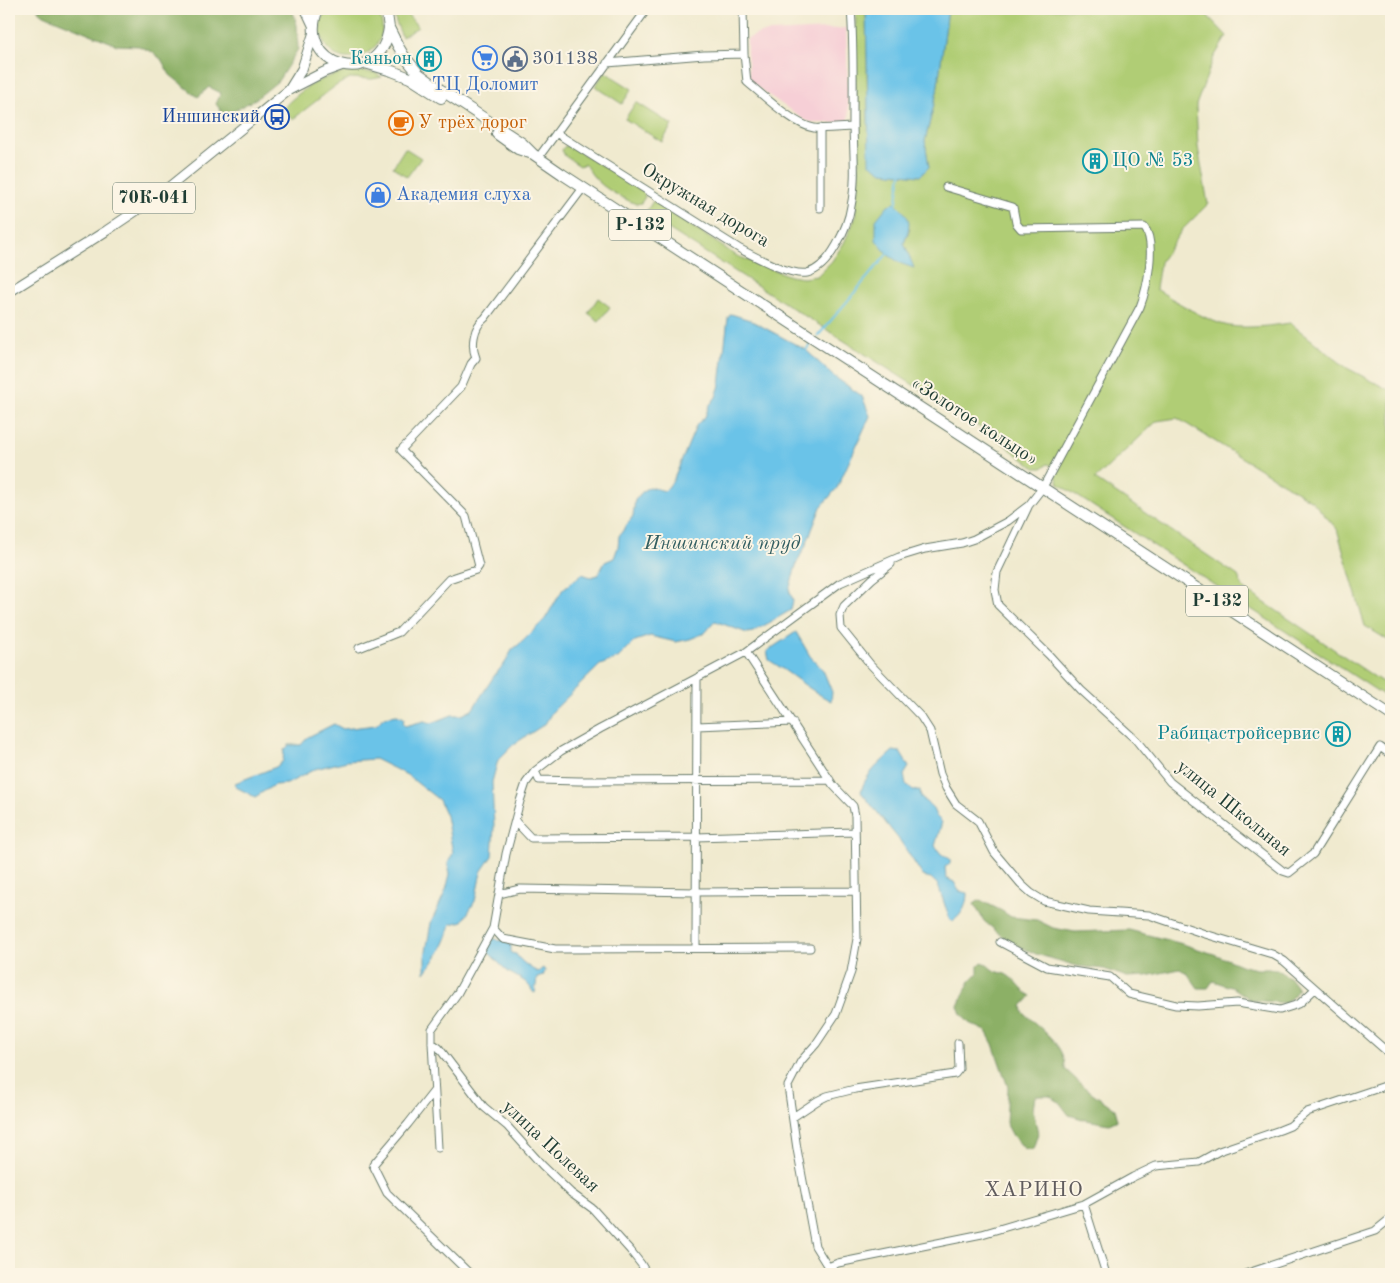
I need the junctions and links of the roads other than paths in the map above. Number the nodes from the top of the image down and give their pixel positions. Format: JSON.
{"nodes":[{"id":1,"x":306,"y":9,"type":"edge"},
{"id":2,"x":318,"y":9,"type":"edge"},
{"id":3,"x":647,"y":9,"type":"edge"},
{"id":4,"x":743,"y":9,"type":"edge"},
{"id":5,"x":851,"y":9,"type":"edge"},
{"id":6,"x":386,"y":11,"type":"edge"},
{"id":7,"x":313,"y":24,"type":"junction"},
{"id":8,"x":389,"y":28,"type":"junction"},
{"id":9,"x":313,"y":35,"type":"junction"},
{"id":10,"x":744,"y":54,"type":"junction"},
{"id":11,"x":365,"y":63,"type":"junction"},
{"id":12,"x":607,"y":63,"type":"junction"},
{"id":13,"x":343,"y":65,"type":"junction"},
{"id":14,"x":289,"y":90,"type":"junction"},
{"id":15,"x":853,"y":127,"type":"junction"},
{"id":16,"x":820,"y":128,"type":"junction"},
{"id":17,"x":556,"y":134,"type":"junction"},
{"id":18,"x":536,"y":156,"type":"junction"},
{"id":19,"x":946,"y":187,"type":"dead end"},
{"id":20,"x":583,"y":188,"type":"junction"},
{"id":21,"x":820,"y":208,"type":"dead end"},
{"id":22,"x":9,"y":292,"type":"edge"},
{"id":23,"x":1043,"y":487,"type":"junction"},
{"id":24,"x":1029,"y":505,"type":"junction"},
{"id":25,"x":899,"y":557,"type":"junction"},
{"id":26,"x":359,"y":648,"type":"dead end"},
{"id":27,"x":746,"y":652,"type":"junction"},
{"id":28,"x":697,"y":678,"type":"junction"},
{"id":29,"x":1391,"y":715,"type":"edge"},
{"id":30,"x":793,"y":722,"type":"junction"},
{"id":31,"x":697,"y":726,"type":"junction"},
{"id":32,"x":1391,"y":755,"type":"edge"},
{"id":33,"x":535,"y":771,"type":"junction"},
{"id":34,"x":830,"y":780,"type":"junction"},
{"id":35,"x":697,"y":781,"type":"junction"},
{"id":36,"x":515,"y":820,"type":"junction"},
{"id":37,"x":854,"y":832,"type":"junction"},
{"id":38,"x":696,"y":837,"type":"junction"},
{"id":39,"x":856,"y":891,"type":"junction"},
{"id":40,"x":696,"y":892,"type":"junction"},
{"id":41,"x":499,"y":894,"type":"junction"},
{"id":42,"x":493,"y":928,"type":"junction"},
{"id":43,"x":1000,"y":942,"type":"dead end"},
{"id":44,"x":696,"y":947,"type":"junction"},
{"id":45,"x":810,"y":948,"type":"dead end"},
{"id":46,"x":1315,"y":989,"type":"junction"},
{"id":47,"x":958,"y":1043,"type":"dead end"},
{"id":48,"x":432,"y":1044,"type":"junction"},
{"id":49,"x":1391,"y":1055,"type":"edge"},
{"id":50,"x":1391,"y":1084,"type":"edge"},
{"id":51,"x":434,"y":1090,"type":"junction"},
{"id":52,"x":793,"y":1117,"type":"junction"},
{"id":53,"x":438,"y":1148,"type":"dead end"},
{"id":54,"x":1084,"y":1204,"type":"junction"},
{"id":55,"x":1391,"y":1218,"type":"edge"},
{"id":56,"x":830,"y":1270,"type":"edge"},
{"id":57,"x":1251,"y":1273,"type":"edge"},
{"id":58,"x":470,"y":1274,"type":"edge"},
{"id":59,"x":647,"y":1274,"type":"edge"},
{"id":60,"x":1106,"y":1274,"type":"edge"}],
"edges":[{"from":1,"to":7,"type":"highway"},
{"from":2,"to":7,"type":"highway"},
{"from":3,"to":12,"type":"street"},
{"from":4,"to":10,"type":"street"},
{"from":5,"to":15,"type":"street","name":"Окружная дорога"},
{"from":6,"to":8,"type":"highway","name":"«Золотое кольцо»","number":"Р-132"},
{"from":7,"to":9,"type":"highway"},
{"from":8,"to":11,"type":"highway","number":"Р-132"},
{"from":8,"to":18,"type":"highway","name":"«Золотое кольцо»","number":"Р-132"},
{"from":9,"to":13,"type":"highway"},
{"from":9,"to":14,"type":"main road","number":"70К-041"},
{"from":10,"to":12,"type":"street"},
{"from":10,"to":16,"type":"street"},
{"from":11,"to":13,"type":"highway","name":"«Золотое кольцо»","number":"Р-132"},
{"from":11,"to":18,"type":"highway","name":"«Золотое кольцо»","number":"Р-132"},
{"from":12,"to":17,"type":"street"},
{"from":13,"to":14,"type":"main road","number":"70К-041"},
{"from":14,"to":22,"type":"main road","number":"70К-041"},
{"from":15,"to":16,"type":"street"},
{"from":15,"to":17,"type":"street","name":"Окружная дорога"},
{"from":16,"to":21,"type":"street"},
{"from":17,"to":18,"type":"street"},
{"from":18,"to":20,"type":"highway","name":"«Золотое кольцо»","number":"Р-132"},
{"from":19,"to":23,"type":"street"},
{"from":20,"to":23,"type":"highway","name":"«Золотое кольцо»","number":"Р-132"},
{"from":20,"to":26,"type":"street"},
{"from":23,"to":24,"type":"street"},
{"from":23,"to":29,"type":"highway","name":"«Золотое кольцо»","number":"Р-132"},
{"from":24,"to":25,"type":"street"},
{"from":24,"to":32,"type":"street","name":"улица Школьная"},
{"from":25,"to":27,"type":"street"},
{"from":25,"to":46,"type":"street"},
{"from":27,"to":28,"type":"street"},
{"from":27,"to":30,"type":"street"},
{"from":28,"to":31,"type":"street"},
{"from":28,"to":33,"type":"street"},
{"from":30,"to":31,"type":"street"},
{"from":30,"to":34,"type":"street"},
{"from":31,"to":35,"type":"street"},
{"from":33,"to":35,"type":"street"},
{"from":33,"to":36,"type":"street"},
{"from":34,"to":35,"type":"street"},
{"from":34,"to":37,"type":"street"},
{"from":35,"to":38,"type":"street"},
{"from":36,"to":38,"type":"street"},
{"from":36,"to":41,"type":"street"},
{"from":37,"to":38,"type":"street"},
{"from":37,"to":39,"type":"street"},
{"from":38,"to":40,"type":"street"},
{"from":39,"to":40,"type":"street"},
{"from":39,"to":52,"type":"street"},
{"from":40,"to":41,"type":"street"},
{"from":40,"to":44,"type":"street"},
{"from":41,"to":42,"type":"street"},
{"from":42,"to":44,"type":"street"},
{"from":42,"to":48,"type":"street"},
{"from":43,"to":46,"type":"street"},
{"from":44,"to":45,"type":"street"},
{"from":46,"to":49,"type":"street"},
{"from":47,"to":52,"type":"street"},
{"from":48,"to":51,"type":"street"},
{"from":48,"to":59,"type":"street","name":"улица Полевая"},
{"from":50,"to":54,"type":"street"},
{"from":51,"to":53,"type":"street"},
{"from":51,"to":58,"type":"street"},
{"from":52,"to":56,"type":"street"},
{"from":54,"to":56,"type":"street"},
{"from":54,"to":60,"type":"street"},
{"from":55,"to":57,"type":"street"}]}
